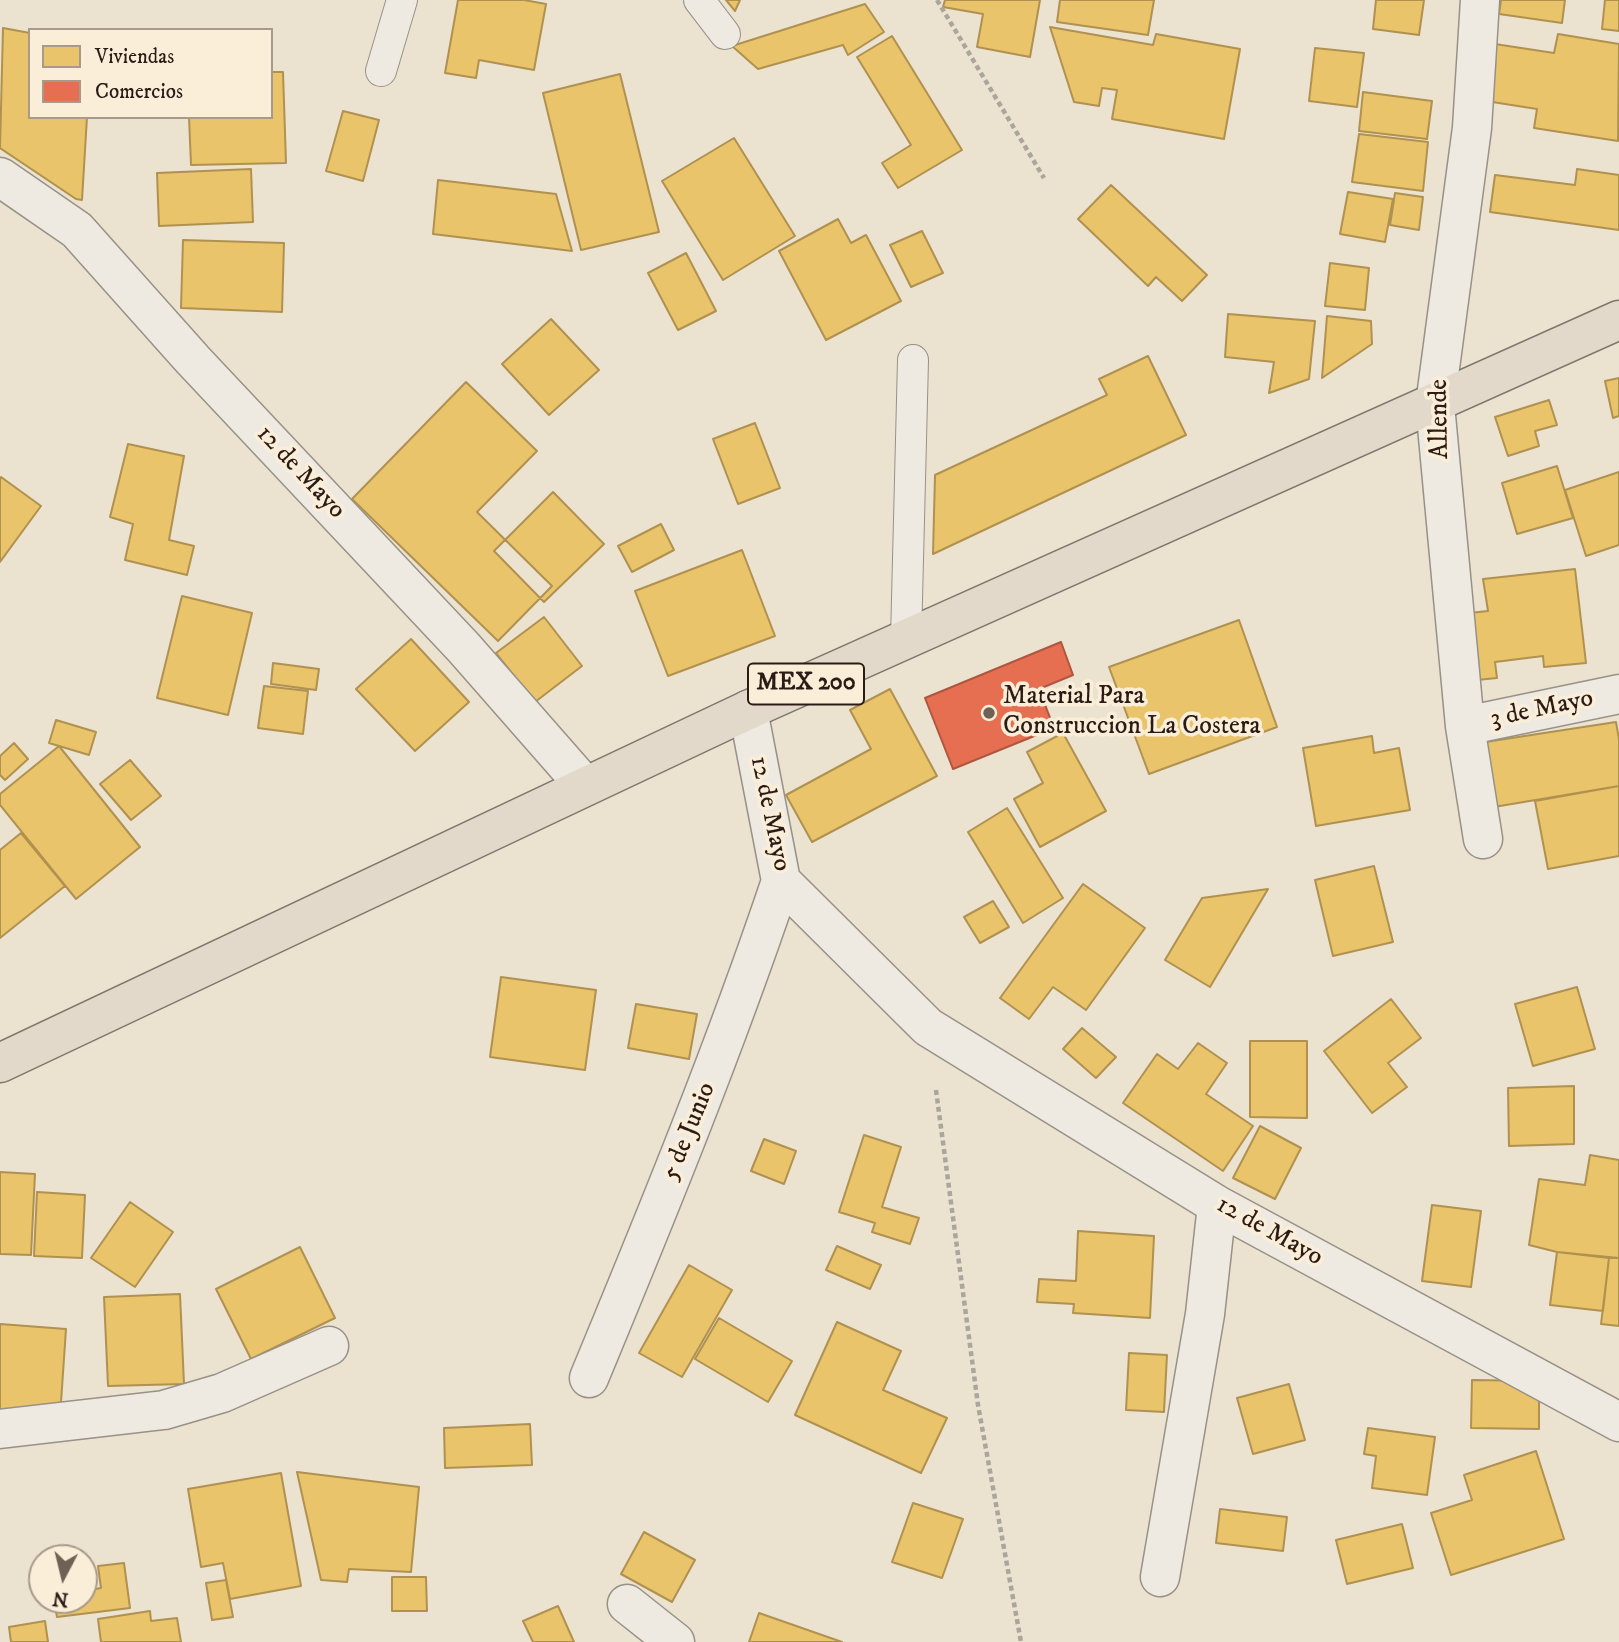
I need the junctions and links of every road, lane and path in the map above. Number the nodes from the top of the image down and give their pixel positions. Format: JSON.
{"nodes":[{"id":1,"x":402,"y":0,"type":"edge"},
{"id":2,"x":699,"y":0,"type":"edge"},
{"id":3,"x":937,"y":0,"type":"edge"},
{"id":4,"x":1480,"y":0,"type":"edge"},
{"id":5,"x":724,"y":34,"type":"dead end"},
{"id":6,"x":380,"y":71,"type":"dead end"},
{"id":7,"x":0,"y":177,"type":"edge"},
{"id":8,"x":1044,"y":178,"type":"dead end"},
{"id":9,"x":1619,"y":320,"type":"edge"},
{"id":10,"x":912,"y":360,"type":"dead end"},
{"id":11,"x":1435,"y":405,"type":"junction"},
{"id":12,"x":906,"y":639,"type":"junction"},
{"id":13,"x":1619,"y":694,"type":"edge"},
{"id":14,"x":748,"y":710,"type":"junction"},
{"id":15,"x":1465,"y":726,"type":"junction"},
{"id":16,"x":585,"y":786,"type":"junction"},
{"id":17,"x":1483,"y":839,"type":"dead end"},
{"id":18,"x":781,"y":881,"type":"junction"},
{"id":19,"x":928,"y":1027,"type":"junction"},
{"id":20,"x":0,"y":1063,"type":"edge"},
{"id":21,"x":1217,"y":1205,"type":"junction"},
{"id":22,"x":329,"y":1346,"type":"dead end"},
{"id":23,"x":589,"y":1378,"type":"dead end"},
{"id":24,"x":1619,"y":1422,"type":"edge"},
{"id":25,"x":0,"y":1429,"type":"edge"},
{"id":26,"x":1160,"y":1577,"type":"dead end"},
{"id":27,"x":627,"y":1604,"type":"dead end"},
{"id":28,"x":674,"y":1642,"type":"edge"},
{"id":29,"x":1021,"y":1642,"type":"edge"}],
"edges":[{"from":1,"to":6,"type":"lane"},
{"from":2,"to":5,"type":"lane"},
{"from":3,"to":8,"type":"path"},
{"from":4,"to":11,"type":"street","name":"Allende"},
{"from":7,"to":16,"type":"street","name":"12 de Mayo"},
{"from":9,"to":11,"type":"highway","number":"MEX 200"},
{"from":10,"to":12,"type":"lane"},
{"from":11,"to":12,"type":"highway","number":"MEX 200"},
{"from":11,"to":15,"type":"street","name":"Allende"},
{"from":12,"to":14,"type":"highway","number":"MEX 200"},
{"from":13,"to":15,"type":"street","name":"3 de Mayo"},
{"from":14,"to":16,"type":"highway","number":"MEX 200"},
{"from":14,"to":18,"type":"street","name":"12 de Mayo"},
{"from":15,"to":17,"type":"street","name":"Allende"},
{"from":16,"to":20,"type":"highway","number":"MEX 200"},
{"from":18,"to":19,"type":"street","name":"12 de Mayo"},
{"from":18,"to":23,"type":"street","name":"5 de Junio"},
{"from":19,"to":21,"type":"street","name":"12 de Mayo"},
{"from":19,"to":29,"type":"path"},
{"from":21,"to":24,"type":"street","name":"12 de Mayo"},
{"from":21,"to":26,"type":"street"},
{"from":22,"to":25,"type":"street"},
{"from":27,"to":28,"type":"street"}]}
